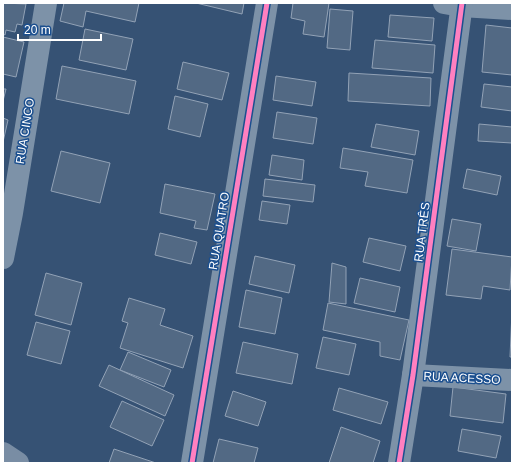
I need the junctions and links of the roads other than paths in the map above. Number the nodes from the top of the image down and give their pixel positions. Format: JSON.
{"nodes":[{"id":1,"x":46,"y":3,"type":"edge"},
{"id":2,"x":267,"y":3,"type":"edge"},
{"id":3,"x":456,"y":4,"type":"edge"},
{"id":4,"x":512,"y":9,"type":"edge"},
{"id":5,"x":3,"y":258,"type":"edge"},
{"id":6,"x":413,"y":375,"type":"junction"},
{"id":7,"x":512,"y":380,"type":"edge"},
{"id":8,"x":3,"y":453,"type":"edge"},
{"id":9,"x":18,"y":463,"type":"edge"},
{"id":10,"x":192,"y":463,"type":"edge"},
{"id":11,"x":399,"y":463,"type":"edge"}],
"edges":[{"from":1,"to":5,"type":"street","name":"RUA CINCO"},
{"from":2,"to":10,"type":"street","name":"RUA QUATRO"},
{"from":3,"to":4,"type":"street"},
{"from":3,"to":6,"type":"street","name":"RUA TRÊS"},
{"from":6,"to":7,"type":"street","name":"RUA ACESSO"},
{"from":6,"to":11,"type":"street","name":"RUA TRÊS"},
{"from":8,"to":9,"type":"main road"}]}
